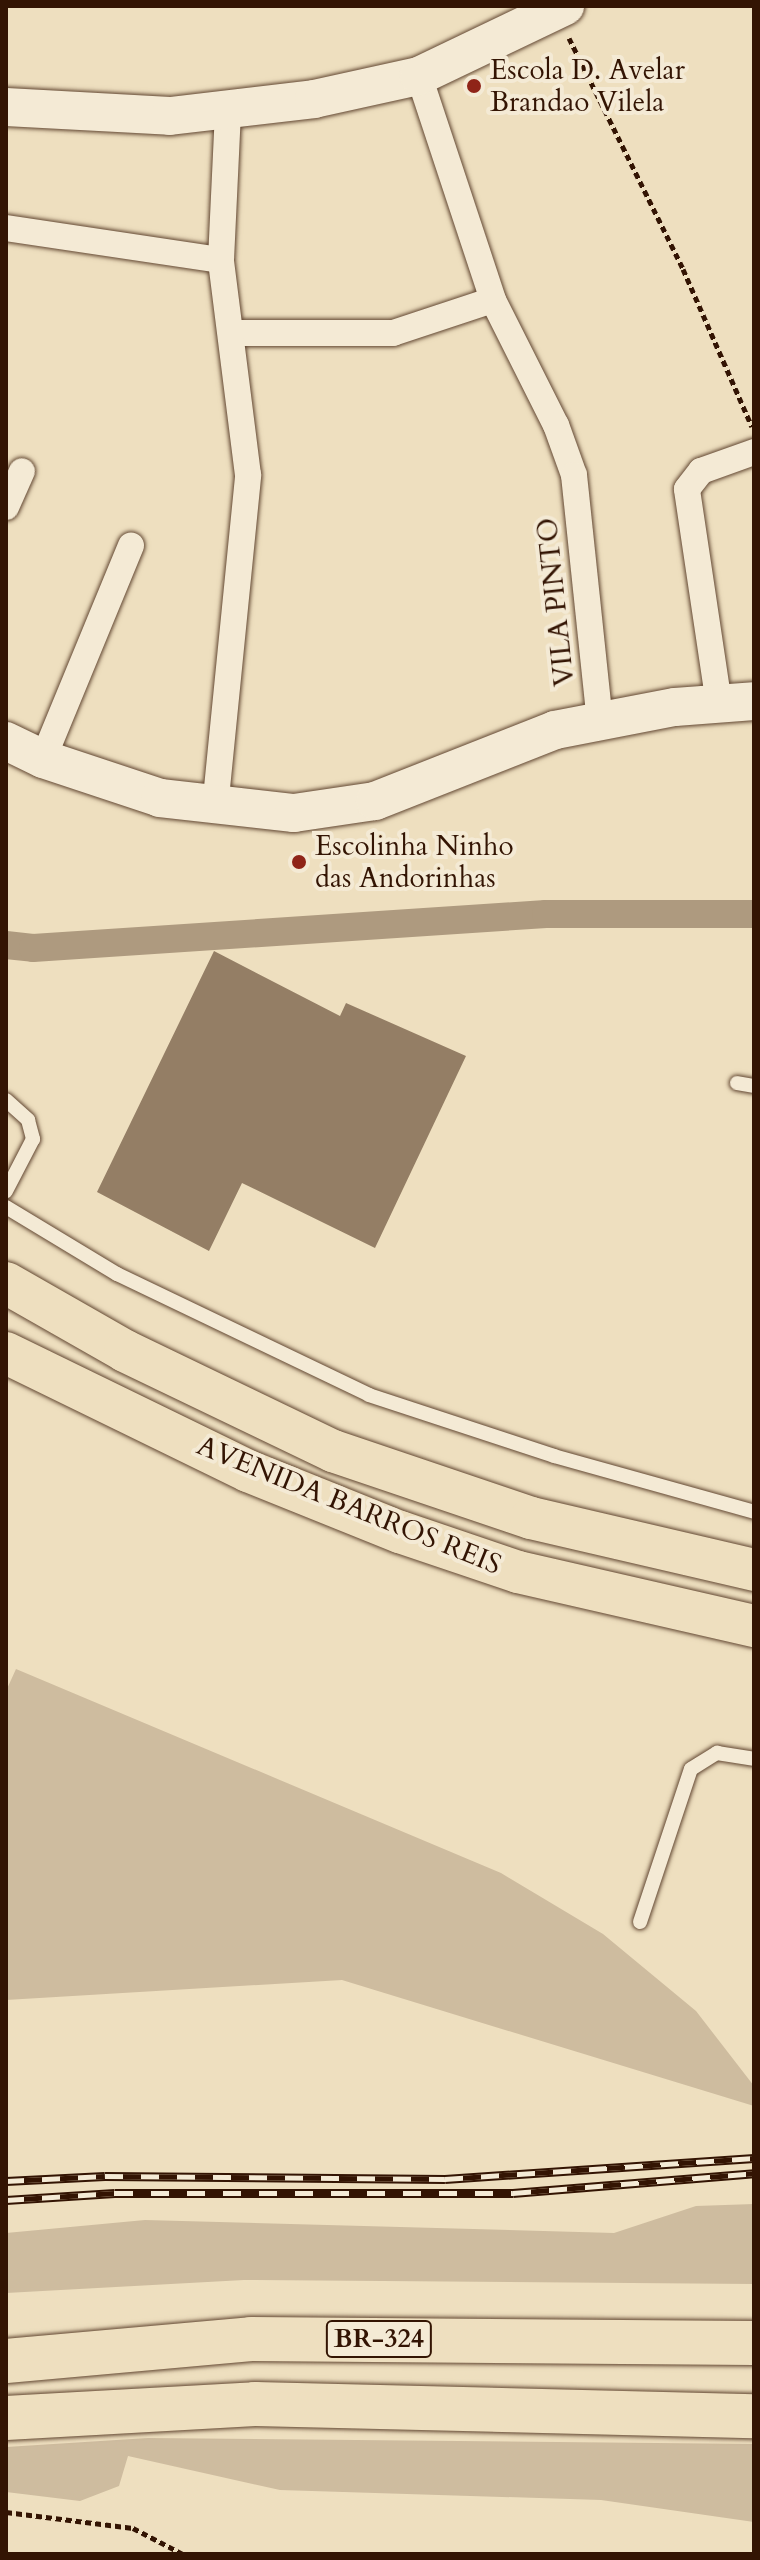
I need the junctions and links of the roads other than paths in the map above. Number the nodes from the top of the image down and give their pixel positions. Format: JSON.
{"nodes":[{"id":1,"x":560,"y":9,"type":"edge"},
{"id":2,"x":419,"y":76,"type":"junction"},
{"id":3,"x":6,"y":107,"type":"edge"},
{"id":4,"x":228,"y":110,"type":"junction"},
{"id":5,"x":6,"y":228,"type":"edge"},
{"id":6,"x":221,"y":260,"type":"junction"},
{"id":7,"x":493,"y":300,"type":"junction"},
{"id":8,"x":231,"y":333,"type":"junction"},
{"id":9,"x":754,"y":452,"type":"edge"},
{"id":10,"x":22,"y":471,"type":"dead end"},
{"id":11,"x":6,"y":507,"type":"edge"},
{"id":12,"x":131,"y":545,"type":"dead end"},
{"id":13,"x":736,"y":702,"type":"edge"},
{"id":14,"x":600,"y":722,"type":"junction"},
{"id":15,"x":6,"y":741,"type":"edge"},
{"id":16,"x":43,"y":759,"type":"junction"},
{"id":17,"x":215,"y":808,"type":"junction"},
{"id":18,"x":737,"y":1083,"type":"dead end"},
{"id":19,"x":754,"y":1086,"type":"edge"},
{"id":20,"x":6,"y":1100,"type":"edge"},
{"id":21,"x":6,"y":1191,"type":"edge"},
{"id":22,"x":6,"y":1207,"type":"edge"},
{"id":23,"x":6,"y":1283,"type":"edge"},
{"id":24,"x":6,"y":1353,"type":"edge"},
{"id":25,"x":754,"y":1512,"type":"edge"},
{"id":26,"x":754,"y":1570,"type":"edge"},
{"id":27,"x":754,"y":1626,"type":"edge"},
{"id":28,"x":754,"y":1759,"type":"edge"},
{"id":29,"x":640,"y":1922,"type":"dead end"},
{"id":30,"x":754,"y":2343,"type":"edge"},
{"id":31,"x":6,"y":2361,"type":"edge"},
{"id":32,"x":754,"y":2416,"type":"edge"},
{"id":33,"x":6,"y":2418,"type":"edge"}],
"edges":[{"from":1,"to":2,"type":"street"},
{"from":2,"to":4,"type":"street"},
{"from":2,"to":7,"type":"street","name":"VILA PINTO"},
{"from":3,"to":4,"type":"street"},
{"from":4,"to":6,"type":"street"},
{"from":5,"to":6,"type":"street"},
{"from":6,"to":8,"type":"street"},
{"from":7,"to":8,"type":"street"},
{"from":7,"to":14,"type":"street","name":"VILA PINTO"},
{"from":8,"to":17,"type":"street"},
{"from":9,"to":13,"type":"street"},
{"from":10,"to":11,"type":"street"},
{"from":12,"to":16,"type":"street"},
{"from":13,"to":14,"type":"street"},
{"from":14,"to":17,"type":"street"},
{"from":15,"to":16,"type":"street"},
{"from":16,"to":17,"type":"street"},
{"from":18,"to":19,"type":"lane"},
{"from":20,"to":21,"type":"lane"},
{"from":22,"to":25,"type":"lane"},
{"from":23,"to":26,"type":"main road","name":"AVENIDA BARROS REIS"},
{"from":24,"to":27,"type":"main road","name":"AVENIDA BARROS REIS"},
{"from":28,"to":29,"type":"lane"},
{"from":30,"to":31,"type":"highway","number":"BR-324"},
{"from":32,"to":33,"type":"highway"}]}
